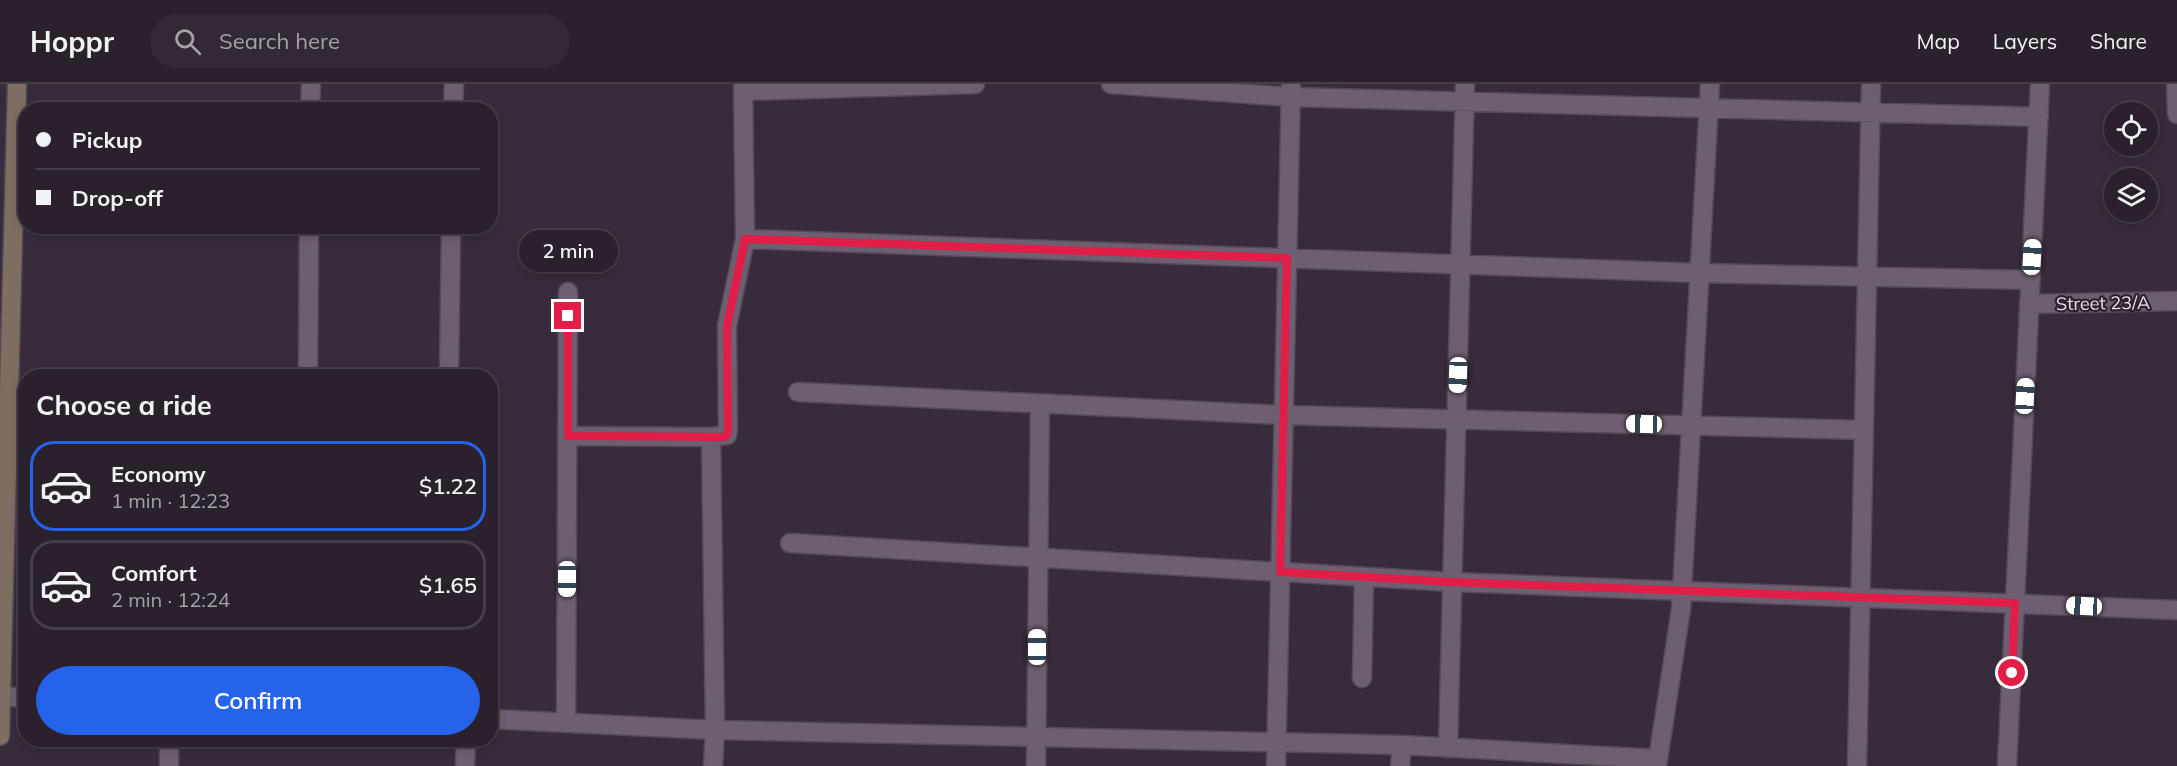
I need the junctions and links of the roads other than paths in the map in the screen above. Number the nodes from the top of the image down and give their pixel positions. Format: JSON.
{"nodes":[{"id":1,"x":17,"y":84,"type":"edge"},
{"id":2,"x":311,"y":84,"type":"edge"},
{"id":3,"x":454,"y":84,"type":"edge"},
{"id":4,"x":975,"y":84,"type":"edge"},
{"id":5,"x":1112,"y":84,"type":"edge"},
{"id":6,"x":1710,"y":84,"type":"edge"},
{"id":7,"x":1871,"y":84,"type":"edge"},
{"id":8,"x":2040,"y":84,"type":"edge"},
{"id":9,"x":2176,"y":84,"type":"edge"},
{"id":10,"x":743,"y":88,"type":"edge"},
{"id":11,"x":1291,"y":90,"type":"edge"},
{"id":12,"x":1465,"y":93,"type":"edge"},
{"id":13,"x":310,"y":102,"type":"edge"},
{"id":14,"x":453,"y":102,"type":"edge"},
{"id":15,"x":1709,"y":108,"type":"junction"},
{"id":16,"x":1870,"y":113,"type":"junction"},
{"id":17,"x":2177,"y":114,"type":"edge"},
{"id":18,"x":2039,"y":117,"type":"junction"},
{"id":19,"x":309,"y":234,"type":"edge"},
{"id":20,"x":451,"y":234,"type":"edge"},
{"id":21,"x":745,"y":239,"type":"junction"},
{"id":22,"x":1287,"y":258,"type":"junction"},
{"id":23,"x":1461,"y":264,"type":"junction"},
{"id":24,"x":1700,"y":273,"type":"junction"},
{"id":25,"x":1867,"y":277,"type":"junction"},
{"id":26,"x":2031,"y":280,"type":"junction"},
{"id":27,"x":568,"y":292,"type":"dead end"},
{"id":28,"x":2177,"y":301,"type":"edge"},
{"id":29,"x":2029,"y":304,"type":"junction"},
{"id":30,"x":308,"y":369,"type":"edge"},
{"id":31,"x":449,"y":369,"type":"edge"},
{"id":32,"x":798,"y":392,"type":"dead end"},
{"id":33,"x":1040,"y":404,"type":"junction"},
{"id":34,"x":1284,"y":415,"type":"junction"},
{"id":35,"x":1456,"y":420,"type":"junction"},
{"id":36,"x":1691,"y":426,"type":"junction"},
{"id":37,"x":1864,"y":430,"type":"junction"},
{"id":38,"x":568,"y":436,"type":"junction"},
{"id":39,"x":711,"y":437,"type":"junction"},
{"id":40,"x":790,"y":543,"type":"dead end"},
{"id":41,"x":1038,"y":558,"type":"junction"},
{"id":42,"x":1280,"y":572,"type":"junction"},
{"id":43,"x":1364,"y":577,"type":"junction"},
{"id":44,"x":1452,"y":582,"type":"junction"},
{"id":45,"x":1682,"y":590,"type":"junction"},
{"id":46,"x":1860,"y":597,"type":"junction"},
{"id":47,"x":2015,"y":603,"type":"junction"},
{"id":48,"x":2177,"y":610,"type":"edge"},
{"id":49,"x":1362,"y":678,"type":"dead end"},
{"id":50,"x":1,"y":696,"type":"edge"},
{"id":51,"x":18,"y":697,"type":"edge"},
{"id":52,"x":498,"y":719,"type":"edge"},
{"id":53,"x":567,"y":722,"type":"junction"},
{"id":54,"x":716,"y":730,"type":"junction"},
{"id":55,"x":0,"y":736,"type":"edge"},
{"id":56,"x":1036,"y":737,"type":"junction"},
{"id":57,"x":1276,"y":742,"type":"junction"},
{"id":58,"x":1402,"y":745,"type":"junction"},
{"id":59,"x":169,"y":747,"type":"edge"},
{"id":60,"x":466,"y":747,"type":"edge"},
{"id":61,"x":1448,"y":748,"type":"junction"},
{"id":62,"x":1658,"y":762,"type":"edge"},
{"id":63,"x":169,"y":766,"type":"edge"},
{"id":64,"x":465,"y":766,"type":"edge"},
{"id":65,"x":712,"y":766,"type":"edge"},
{"id":66,"x":1036,"y":766,"type":"edge"},
{"id":67,"x":1276,"y":766,"type":"edge"},
{"id":68,"x":1400,"y":766,"type":"edge"},
{"id":69,"x":1857,"y":766,"type":"edge"},
{"id":70,"x":2007,"y":766,"type":"edge"}],
"edges":[{"from":1,"to":50,"type":"main road"},
{"from":2,"to":13,"type":"street"},
{"from":3,"to":14,"type":"street"},
{"from":4,"to":10,"type":"street"},
{"from":5,"to":11,"type":"street"},
{"from":6,"to":15,"type":"street"},
{"from":7,"to":16,"type":"street"},
{"from":8,"to":18,"type":"street"},
{"from":9,"to":17,"type":"street"},
{"from":10,"to":21,"type":"street"},
{"from":11,"to":12,"type":"street"},
{"from":11,"to":22,"type":"street"},
{"from":12,"to":15,"type":"street"},
{"from":12,"to":23,"type":"street"},
{"from":15,"to":16,"type":"street"},
{"from":15,"to":24,"type":"street"},
{"from":16,"to":18,"type":"street"},
{"from":16,"to":25,"type":"street"},
{"from":18,"to":26,"type":"street"},
{"from":19,"to":30,"type":"street"},
{"from":20,"to":31,"type":"street"},
{"from":21,"to":22,"type":"street"},
{"from":21,"to":39,"type":"street"},
{"from":22,"to":23,"type":"street"},
{"from":22,"to":34,"type":"street"},
{"from":23,"to":24,"type":"street"},
{"from":23,"to":35,"type":"street"},
{"from":24,"to":25,"type":"street"},
{"from":24,"to":36,"type":"street"},
{"from":25,"to":26,"type":"street"},
{"from":25,"to":37,"type":"street"},
{"from":26,"to":29,"type":"street"},
{"from":27,"to":38,"type":"street"},
{"from":28,"to":29,"type":"street","name":"Street 23/A"},
{"from":29,"to":47,"type":"street"},
{"from":32,"to":33,"type":"street"},
{"from":33,"to":34,"type":"street"},
{"from":33,"to":41,"type":"street"},
{"from":34,"to":35,"type":"street"},
{"from":34,"to":42,"type":"street"},
{"from":35,"to":36,"type":"street"},
{"from":35,"to":44,"type":"street"},
{"from":36,"to":37,"type":"street"},
{"from":36,"to":45,"type":"street"},
{"from":37,"to":46,"type":"street"},
{"from":38,"to":39,"type":"street"},
{"from":38,"to":53,"type":"street"},
{"from":39,"to":54,"type":"street"},
{"from":40,"to":41,"type":"street"},
{"from":41,"to":42,"type":"street"},
{"from":41,"to":56,"type":"street"},
{"from":42,"to":43,"type":"street"},
{"from":42,"to":57,"type":"street"},
{"from":43,"to":44,"type":"street"},
{"from":43,"to":49,"type":"street"},
{"from":44,"to":45,"type":"street"},
{"from":44,"to":61,"type":"street"},
{"from":45,"to":46,"type":"street"},
{"from":45,"to":62,"type":"street"},
{"from":46,"to":47,"type":"street"},
{"from":46,"to":69,"type":"street"},
{"from":47,"to":48,"type":"street"},
{"from":47,"to":70,"type":"street"},
{"from":50,"to":51,"type":"street"},
{"from":50,"to":55,"type":"main road"},
{"from":52,"to":53,"type":"street"},
{"from":53,"to":54,"type":"street"},
{"from":54,"to":56,"type":"street"},
{"from":54,"to":65,"type":"street"},
{"from":56,"to":57,"type":"street"},
{"from":56,"to":66,"type":"street"},
{"from":57,"to":58,"type":"street"},
{"from":57,"to":67,"type":"street"},
{"from":58,"to":61,"type":"street"},
{"from":58,"to":68,"type":"street"},
{"from":59,"to":63,"type":"street"},
{"from":60,"to":64,"type":"street"},
{"from":61,"to":62,"type":"street"}]}
